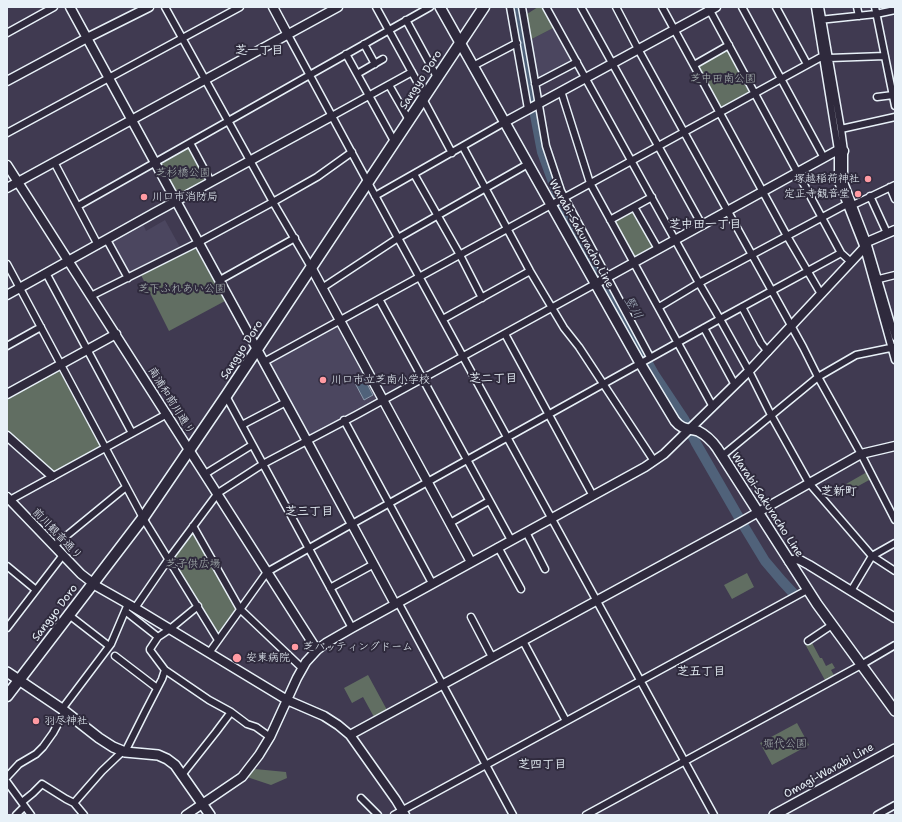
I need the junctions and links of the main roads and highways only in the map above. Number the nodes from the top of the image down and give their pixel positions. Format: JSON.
{"nodes":[{"id":1,"x":440,"y":7,"type":"edge"},
{"id":2,"x":484,"y":7,"type":"edge"},
{"id":3,"x":460,"y":42,"type":"junction"},
{"id":4,"x":7,"y":672,"type":"edge"},
{"id":5,"x":19,"y":680,"type":"junction"},
{"id":6,"x":7,"y":696,"type":"edge"},
{"id":7,"x":895,"y":711,"type":"edge"},
{"id":8,"x":895,"y":749,"type":"edge"},
{"id":9,"x":210,"y":815,"type":"edge"},
{"id":10,"x":774,"y":815,"type":"edge"}],
"edges":[{"from":1,"to":3,"type":"main road","name":"Warabi-Sakuracho Line"},
{"from":2,"to":3,"type":"main road","name":"Sangyo Doro"},
{"from":3,"to":5,"type":"main road","name":"Sangyo Doro"},
{"from":3,"to":7,"type":"main road","name":"Warabi-Sakuracho Line"},
{"from":4,"to":5,"type":"main road"},
{"from":5,"to":6,"type":"main road","name":"Sangyo Doro"},
{"from":5,"to":9,"type":"main road"},
{"from":8,"to":10,"type":"main road","name":"Omagi-Warabi Line"}]}
